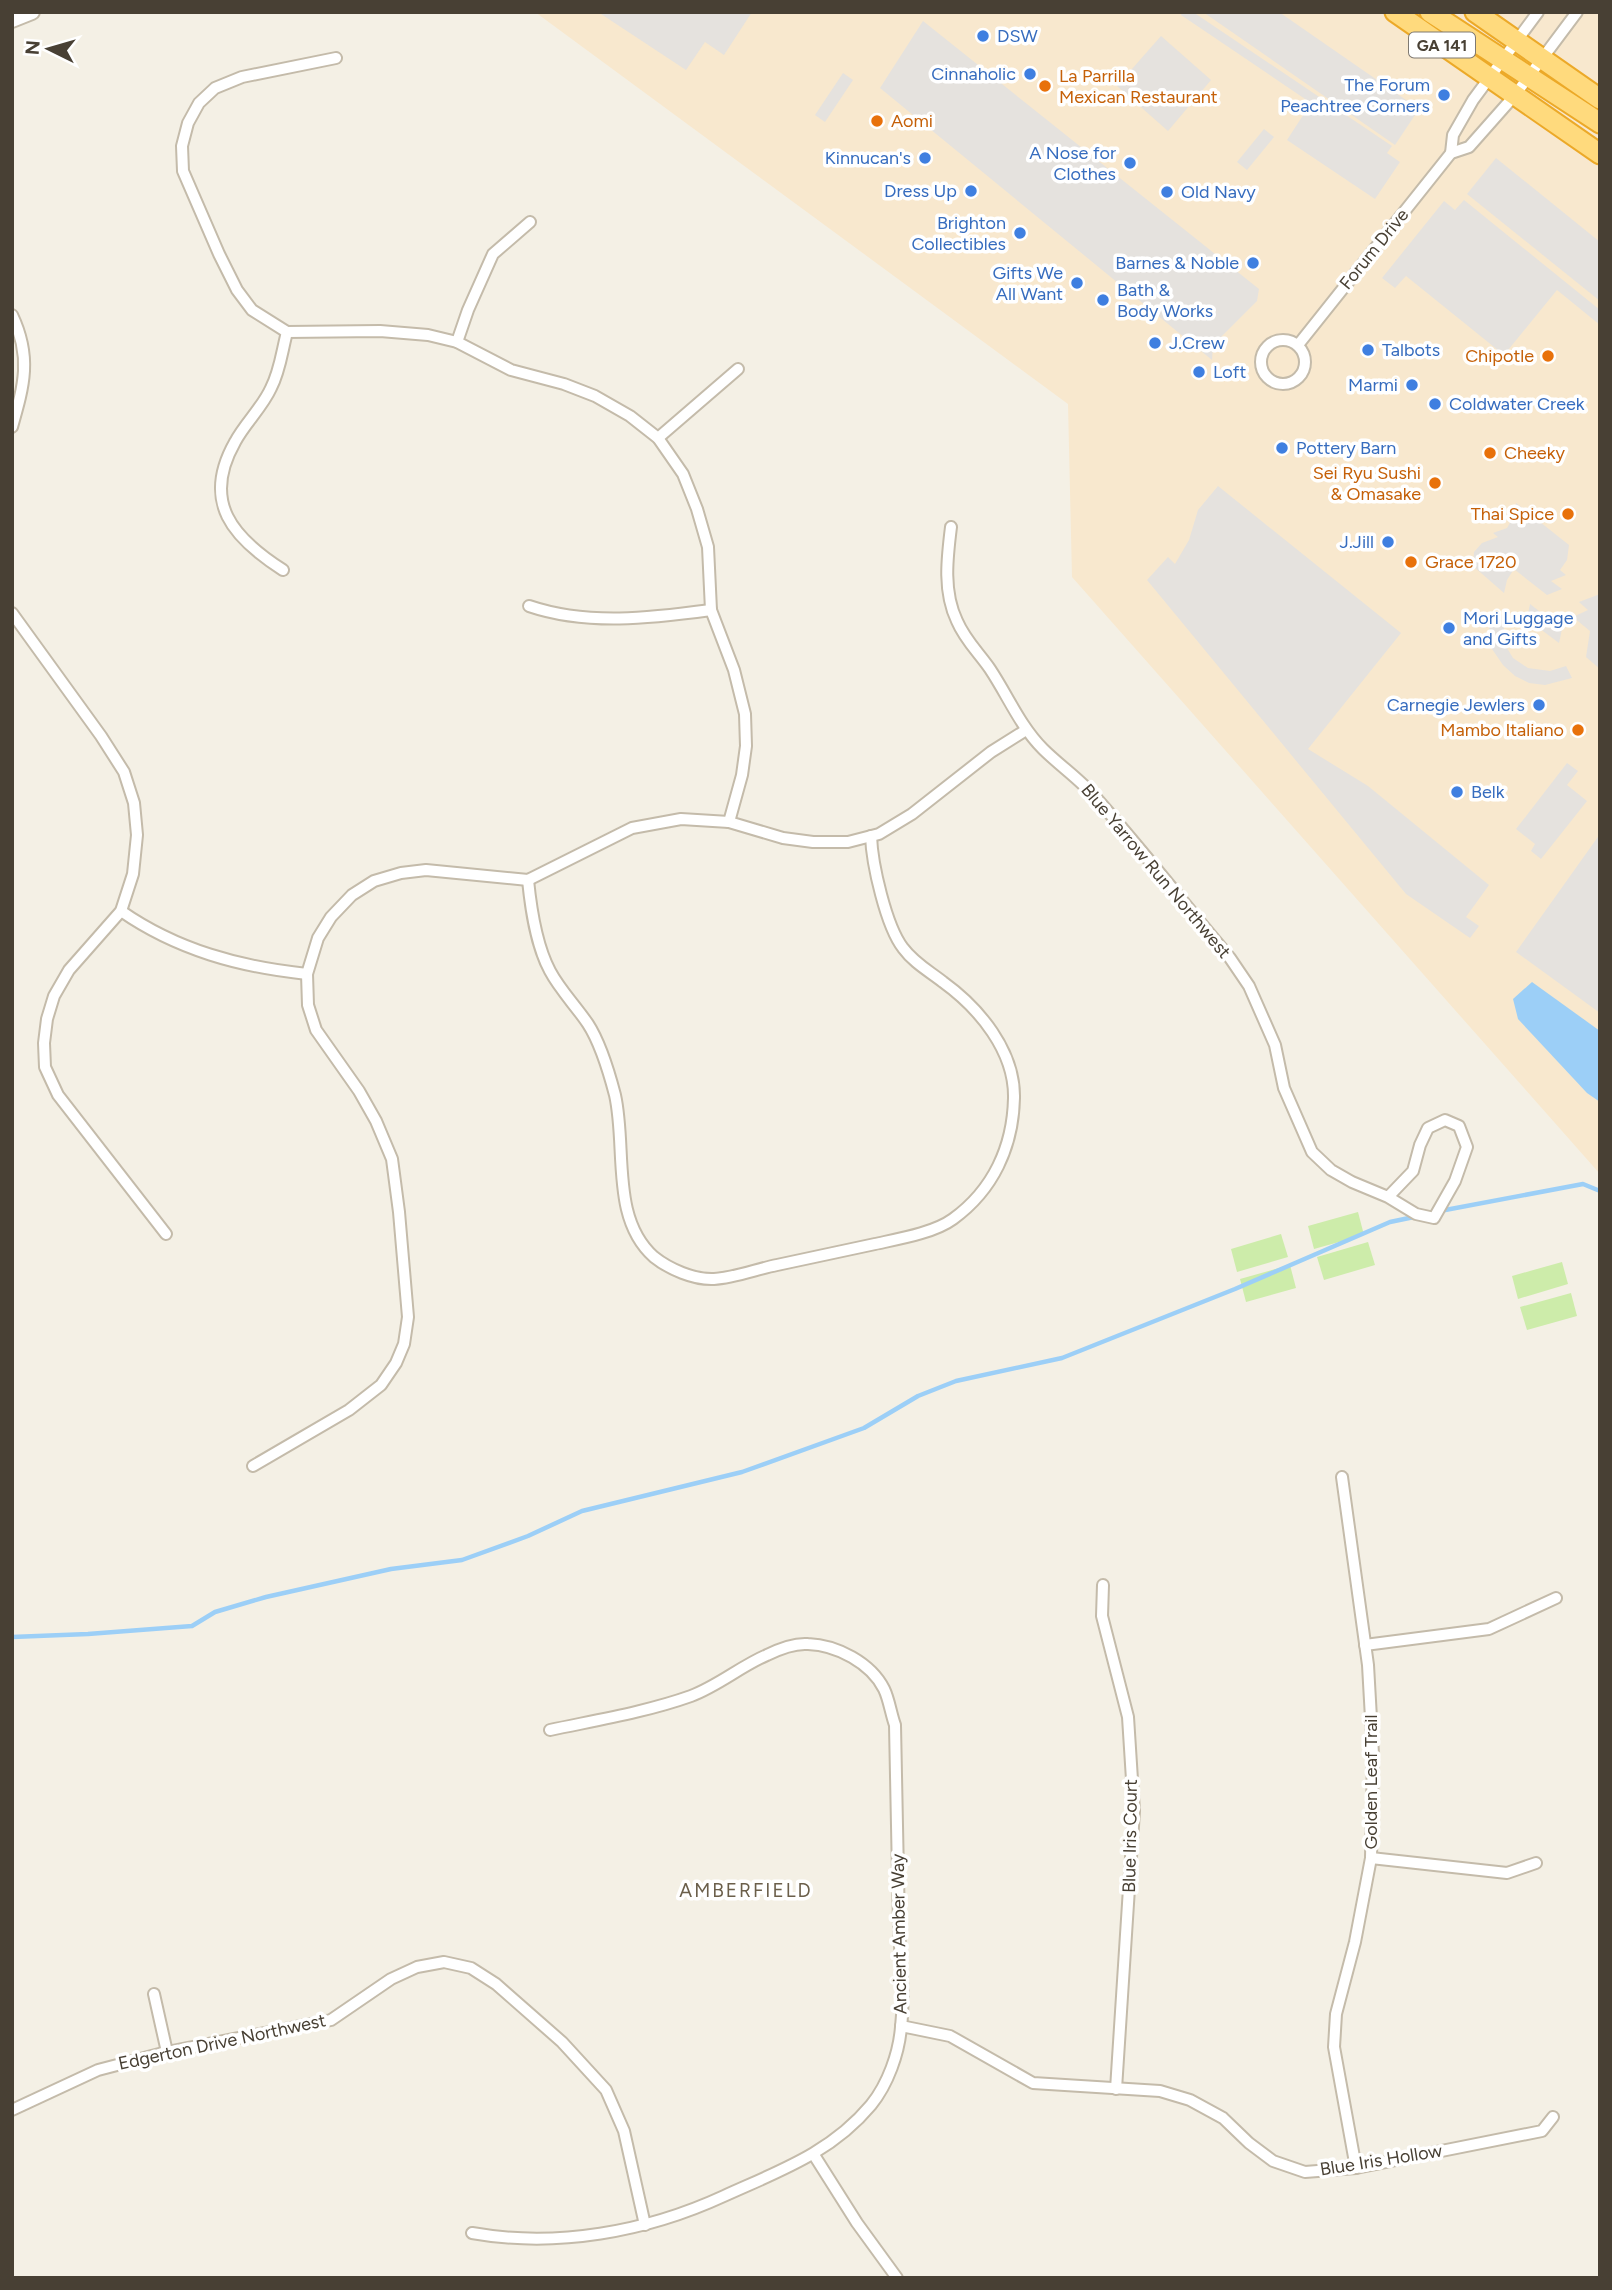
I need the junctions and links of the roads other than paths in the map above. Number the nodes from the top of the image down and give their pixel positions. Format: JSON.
{"nodes":[{"id":1,"x":32,"y":12,"type":"edge"},
{"id":2,"x":1395,"y":12,"type":"edge"},
{"id":3,"x":1430,"y":12,"type":"edge"},
{"id":4,"x":1475,"y":12,"type":"edge"},
{"id":5,"x":1538,"y":12,"type":"edge"},
{"id":6,"x":1577,"y":12,"type":"edge"},
{"id":7,"x":12,"y":20,"type":"edge"},
{"id":8,"x":1516,"y":41,"type":"junction"},
{"id":9,"x":335,"y":58,"type":"dead end"},
{"id":10,"x":1543,"y":60,"type":"junction"},
{"id":11,"x":1502,"y":61,"type":"junction"},
{"id":12,"x":1529,"y":77,"type":"junction"},
{"id":13,"x":1489,"y":78,"type":"junction"},
{"id":14,"x":1515,"y":95,"type":"junction"},
{"id":15,"x":1600,"y":99,"type":"edge"},
{"id":16,"x":1600,"y":123,"type":"edge"},
{"id":17,"x":1451,"y":153,"type":"junction"},
{"id":18,"x":1600,"y":154,"type":"edge"},
{"id":19,"x":530,"y":222,"type":"dead end"},
{"id":20,"x":12,"y":315,"type":"edge"},
{"id":21,"x":287,"y":332,"type":"junction"},
{"id":22,"x":457,"y":342,"type":"junction"},
{"id":23,"x":1297,"y":345,"type":"junction"},
{"id":24,"x":738,"y":369,"type":"dead end"},
{"id":25,"x":12,"y":427,"type":"edge"},
{"id":26,"x":658,"y":438,"type":"junction"},
{"id":27,"x":951,"y":527,"type":"dead end"},
{"id":28,"x":283,"y":570,"type":"dead end"},
{"id":29,"x":529,"y":606,"type":"dead end"},
{"id":30,"x":711,"y":610,"type":"junction"},
{"id":31,"x":12,"y":613,"type":"edge"},
{"id":32,"x":1026,"y":730,"type":"junction"},
{"id":33,"x":729,"y":822,"type":"junction"},
{"id":34,"x":871,"y":836,"type":"junction"},
{"id":35,"x":528,"y":880,"type":"junction"},
{"id":36,"x":121,"y":911,"type":"junction"},
{"id":37,"x":307,"y":974,"type":"junction"},
{"id":38,"x":1388,"y":1197,"type":"junction"},
{"id":39,"x":166,"y":1234,"type":"dead end"},
{"id":40,"x":253,"y":1466,"type":"dead end"},
{"id":41,"x":1342,"y":1477,"type":"dead end"},
{"id":42,"x":1103,"y":1585,"type":"dead end"},
{"id":43,"x":1556,"y":1598,"type":"dead end"},
{"id":44,"x":1365,"y":1645,"type":"junction"},
{"id":45,"x":550,"y":1730,"type":"dead end"},
{"id":46,"x":1371,"y":1858,"type":"junction"},
{"id":47,"x":1536,"y":1863,"type":"dead end"},
{"id":48,"x":154,"y":1994,"type":"dead end"},
{"id":49,"x":901,"y":2026,"type":"junction"},
{"id":50,"x":167,"y":2052,"type":"junction"},
{"id":51,"x":1116,"y":2089,"type":"junction"},
{"id":52,"x":12,"y":2110,"type":"edge"},
{"id":53,"x":1553,"y":2117,"type":"dead end"},
{"id":54,"x":814,"y":2155,"type":"junction"},
{"id":55,"x":1356,"y":2168,"type":"junction"},
{"id":56,"x":645,"y":2225,"type":"junction"},
{"id":57,"x":472,"y":2233,"type":"dead end"},
{"id":58,"x":897,"y":2278,"type":"edge"}],
"edges":[{"from":1,"to":7,"type":"street"},
{"from":2,"to":13,"type":"highway","number":"GA 141"},
{"from":3,"to":11,"type":"highway"},
{"from":4,"to":8,"type":"highway","number":"GA 141"},
{"from":5,"to":8,"type":"street","name":"Forum Drive"},
{"from":6,"to":10,"type":"street","name":"Forum Drive"},
{"from":8,"to":10,"type":"highway","number":"GA 141"},
{"from":8,"to":11,"type":"street","name":"Forum Drive"},
{"from":9,"to":21,"type":"street"},
{"from":10,"to":12,"type":"street","name":"Forum Drive"},
{"from":10,"to":15,"type":"highway","number":"GA 141"},
{"from":11,"to":12,"type":"highway"},
{"from":11,"to":13,"type":"street","name":"Forum Drive"},
{"from":12,"to":14,"type":"street","name":"Forum Drive"},
{"from":12,"to":16,"type":"highway"},
{"from":13,"to":14,"type":"highway","number":"GA 141"},
{"from":13,"to":17,"type":"street","name":"Forum Drive"},
{"from":14,"to":17,"type":"street","name":"Forum Drive"},
{"from":14,"to":18,"type":"highway","number":"GA 141"},
{"from":17,"to":23,"type":"street","name":"Forum Drive"},
{"from":19,"to":22,"type":"street"},
{"from":20,"to":25,"type":"street"},
{"from":21,"to":22,"type":"street"},
{"from":21,"to":28,"type":"street"},
{"from":22,"to":26,"type":"street"},
{"from":23,"to":23,"type":"street"},
{"from":24,"to":26,"type":"street"},
{"from":26,"to":30,"type":"street"},
{"from":27,"to":32,"type":"street","name":"Blue Yarrow Run Northwest"},
{"from":29,"to":30,"type":"street"},
{"from":30,"to":33,"type":"street"},
{"from":31,"to":36,"type":"street"},
{"from":32,"to":34,"type":"street"},
{"from":32,"to":38,"type":"street","name":"Blue Yarrow Run Northwest"},
{"from":33,"to":34,"type":"street"},
{"from":33,"to":35,"type":"street"},
{"from":34,"to":35,"type":"street"},
{"from":35,"to":37,"type":"street"},
{"from":36,"to":37,"type":"street"},
{"from":36,"to":39,"type":"street"},
{"from":37,"to":40,"type":"street"},
{"from":38,"to":38,"type":"street","name":"Blue Yarrow Run Northwest"},
{"from":41,"to":44,"type":"street","name":"Golden Leaf Trail"},
{"from":42,"to":51,"type":"street","name":"Blue Iris Court"},
{"from":43,"to":44,"type":"street"},
{"from":44,"to":46,"type":"street","name":"Golden Leaf Trail"},
{"from":45,"to":49,"type":"street","name":"Ancient Amber Way"},
{"from":46,"to":47,"type":"street"},
{"from":46,"to":55,"type":"street","name":"Golden Leaf Trail"},
{"from":48,"to":50,"type":"street"},
{"from":49,"to":51,"type":"street","name":"Blue Iris Hollow"},
{"from":49,"to":54,"type":"street","name":"Ancient Amber Way"},
{"from":50,"to":52,"type":"street","name":"Edgerton Drive Northwest"},
{"from":50,"to":56,"type":"street","name":"Edgerton Drive Northwest"},
{"from":51,"to":55,"type":"street","name":"Blue Iris Hollow"},
{"from":53,"to":55,"type":"street","name":"Blue Iris Hollow"},
{"from":54,"to":56,"type":"street","name":"Ancient Amber Way"},
{"from":54,"to":58,"type":"street"},
{"from":56,"to":57,"type":"street","name":"Ancient Amber Way"}]}
